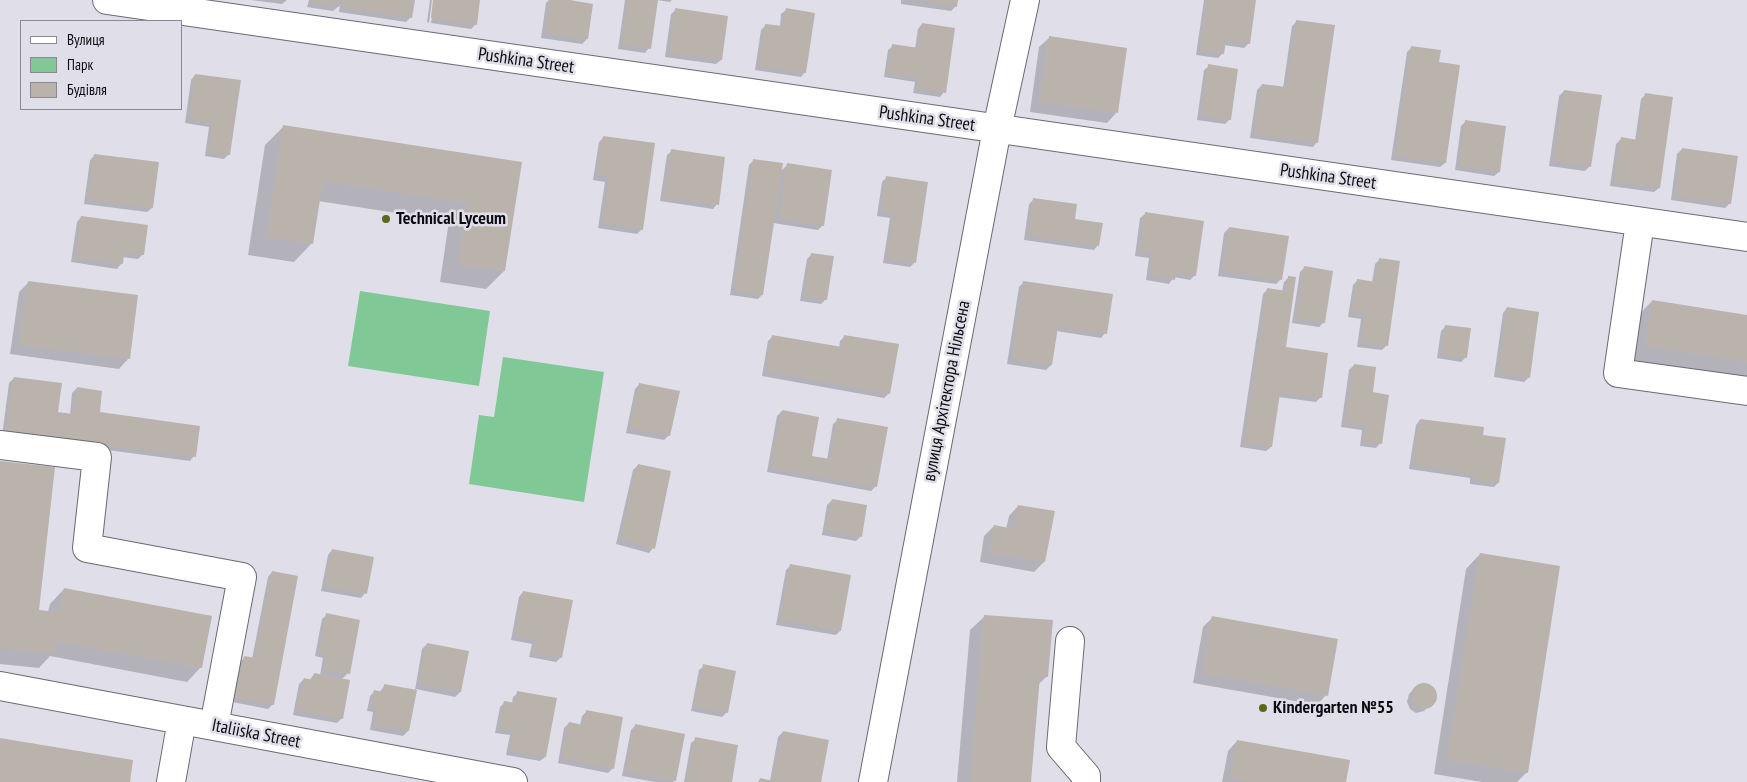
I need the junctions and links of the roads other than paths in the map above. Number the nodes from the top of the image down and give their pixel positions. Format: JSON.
{"nodes":[{"id":1,"x":107,"y":0,"type":"edge"},
{"id":2,"x":1025,"y":0,"type":"edge"},
{"id":3,"x":997,"y":129,"type":"junction"},
{"id":4,"x":1640,"y":222,"type":"junction"},
{"id":5,"x":1747,"y":237,"type":"edge"},
{"id":6,"x":1747,"y":391,"type":"edge"},
{"id":7,"x":0,"y":444,"type":"edge"},
{"id":8,"x":1070,"y":641,"type":"dead end"},
{"id":9,"x":0,"y":686,"type":"edge"},
{"id":10,"x":182,"y":720,"type":"junction"},
{"id":11,"x":214,"y":726,"type":"junction"},
{"id":12,"x":171,"y":782,"type":"edge"},
{"id":13,"x":513,"y":782,"type":"edge"},
{"id":14,"x":873,"y":782,"type":"edge"},
{"id":15,"x":1086,"y":782,"type":"edge"}],
"edges":[{"from":1,"to":3,"type":"street","name":"Pushkina Street"},
{"from":2,"to":3,"type":"street","name":"вулиця Архітектора Нільсена"},
{"from":3,"to":4,"type":"street","name":"Pushkina Street"},
{"from":3,"to":14,"type":"street","name":"вулиця Архітектора Нільсена"},
{"from":4,"to":5,"type":"street","name":"Pushkina Street"},
{"from":4,"to":6,"type":"street"},
{"from":7,"to":11,"type":"street"},
{"from":8,"to":15,"type":"street"},
{"from":9,"to":10,"type":"street","name":"Italiiska Street"},
{"from":10,"to":11,"type":"street","name":"Italiiska Street"},
{"from":10,"to":12,"type":"street"},
{"from":11,"to":13,"type":"street","name":"Italiiska Street"}]}
